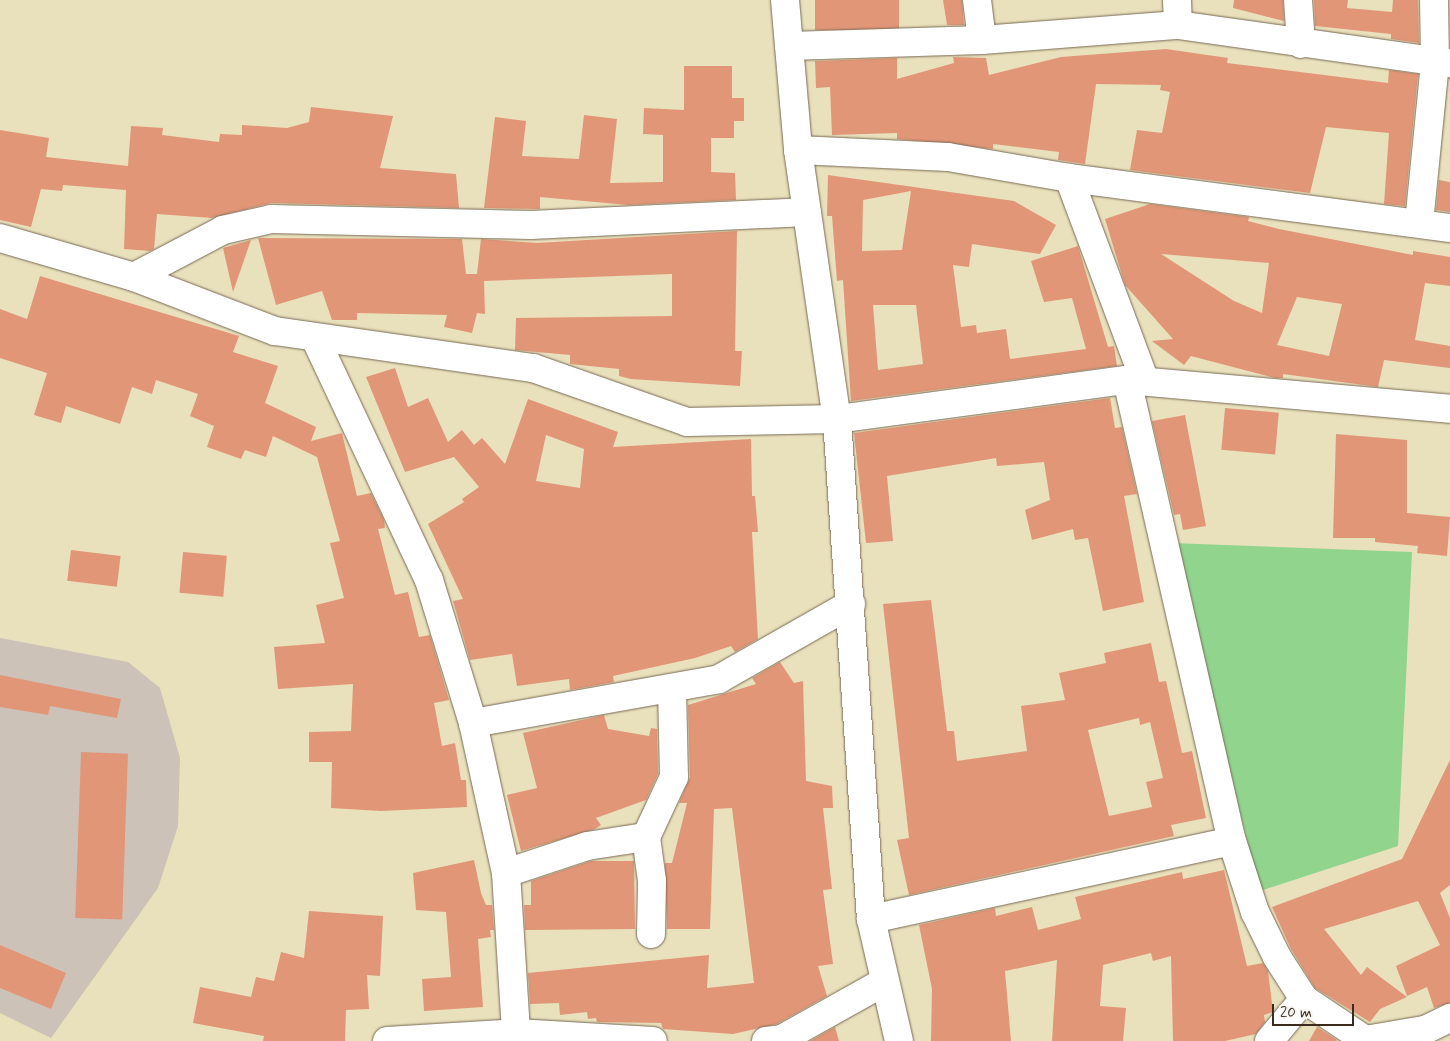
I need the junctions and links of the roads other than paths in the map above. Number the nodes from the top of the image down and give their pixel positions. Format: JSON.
{"nodes":[{"id":1,"x":785,"y":0,"type":"edge"},
{"id":2,"x":977,"y":0,"type":"edge"},
{"id":3,"x":1298,"y":0,"type":"edge"},
{"id":4,"x":1434,"y":0,"type":"edge"},
{"id":5,"x":1177,"y":13,"type":"edge"},
{"id":6,"x":982,"y":40,"type":"junction"},
{"id":7,"x":1301,"y":44,"type":"junction"},
{"id":8,"x":789,"y":46,"type":"junction"},
{"id":9,"x":1442,"y":62,"type":"edge"},
{"id":10,"x":798,"y":150,"type":"junction"},
{"id":11,"x":1069,"y":178,"type":"junction"},
{"id":12,"x":807,"y":212,"type":"junction"},
{"id":13,"x":1419,"y":223,"type":"junction"},
{"id":14,"x":1450,"y":228,"type":"edge"},
{"id":15,"x":0,"y":238,"type":"edge"},
{"id":16,"x":134,"y":277,"type":"junction"},
{"id":17,"x":315,"y":338,"type":"junction"},
{"id":18,"x":1136,"y":380,"type":"junction"},
{"id":19,"x":1450,"y":409,"type":"edge"},
{"id":20,"x":837,"y":419,"type":"junction"},
{"id":21,"x":851,"y":604,"type":"junction"},
{"id":22,"x":672,"y":688,"type":"junction"},
{"id":23,"x":472,"y":723,"type":"junction"},
{"id":24,"x":646,"y":837,"type":"junction"},
{"id":25,"x":1232,"y":840,"type":"junction"},
{"id":26,"x":506,"y":873,"type":"junction"},
{"id":27,"x":871,"y":919,"type":"junction"},
{"id":28,"x":651,"y":934,"type":"dead end"},
{"id":29,"x":884,"y":982,"type":"junction"},
{"id":30,"x":1304,"y":999,"type":"junction"},
{"id":31,"x":1450,"y":1018,"type":"edge"},
{"id":32,"x":516,"y":1033,"type":"junction"},
{"id":33,"x":387,"y":1041,"type":"edge"},
{"id":34,"x":653,"y":1041,"type":"edge"},
{"id":35,"x":766,"y":1041,"type":"edge"},
{"id":36,"x":899,"y":1041,"type":"edge"},
{"id":37,"x":1269,"y":1041,"type":"edge"}],
"edges":[{"from":1,"to":8,"type":"street"},
{"from":2,"to":6,"type":"street"},
{"from":3,"to":7,"type":"street"},
{"from":4,"to":9,"type":"street"},
{"from":5,"to":6,"type":"street"},
{"from":5,"to":7,"type":"street"},
{"from":6,"to":8,"type":"street"},
{"from":7,"to":9,"type":"street"},
{"from":8,"to":10,"type":"street"},
{"from":9,"to":13,"type":"street"},
{"from":10,"to":11,"type":"street"},
{"from":10,"to":12,"type":"street"},
{"from":11,"to":13,"type":"street"},
{"from":11,"to":18,"type":"street"},
{"from":12,"to":16,"type":"street"},
{"from":12,"to":20,"type":"street"},
{"from":13,"to":14,"type":"street"},
{"from":15,"to":16,"type":"street"},
{"from":16,"to":17,"type":"street"},
{"from":17,"to":20,"type":"street"},
{"from":17,"to":23,"type":"street"},
{"from":18,"to":19,"type":"street"},
{"from":18,"to":20,"type":"street"},
{"from":18,"to":25,"type":"street"},
{"from":20,"to":21,"type":"street"},
{"from":21,"to":22,"type":"street"},
{"from":21,"to":27,"type":"street"},
{"from":22,"to":23,"type":"street"},
{"from":22,"to":24,"type":"street"},
{"from":23,"to":26,"type":"street"},
{"from":24,"to":26,"type":"street"},
{"from":24,"to":28,"type":"street"},
{"from":25,"to":27,"type":"street"},
{"from":25,"to":30,"type":"street"},
{"from":26,"to":32,"type":"street"},
{"from":27,"to":29,"type":"street"},
{"from":29,"to":35,"type":"street"},
{"from":29,"to":36,"type":"street"},
{"from":30,"to":31,"type":"street"},
{"from":30,"to":37,"type":"street"},
{"from":32,"to":33,"type":"street"},
{"from":32,"to":34,"type":"street"}]}
